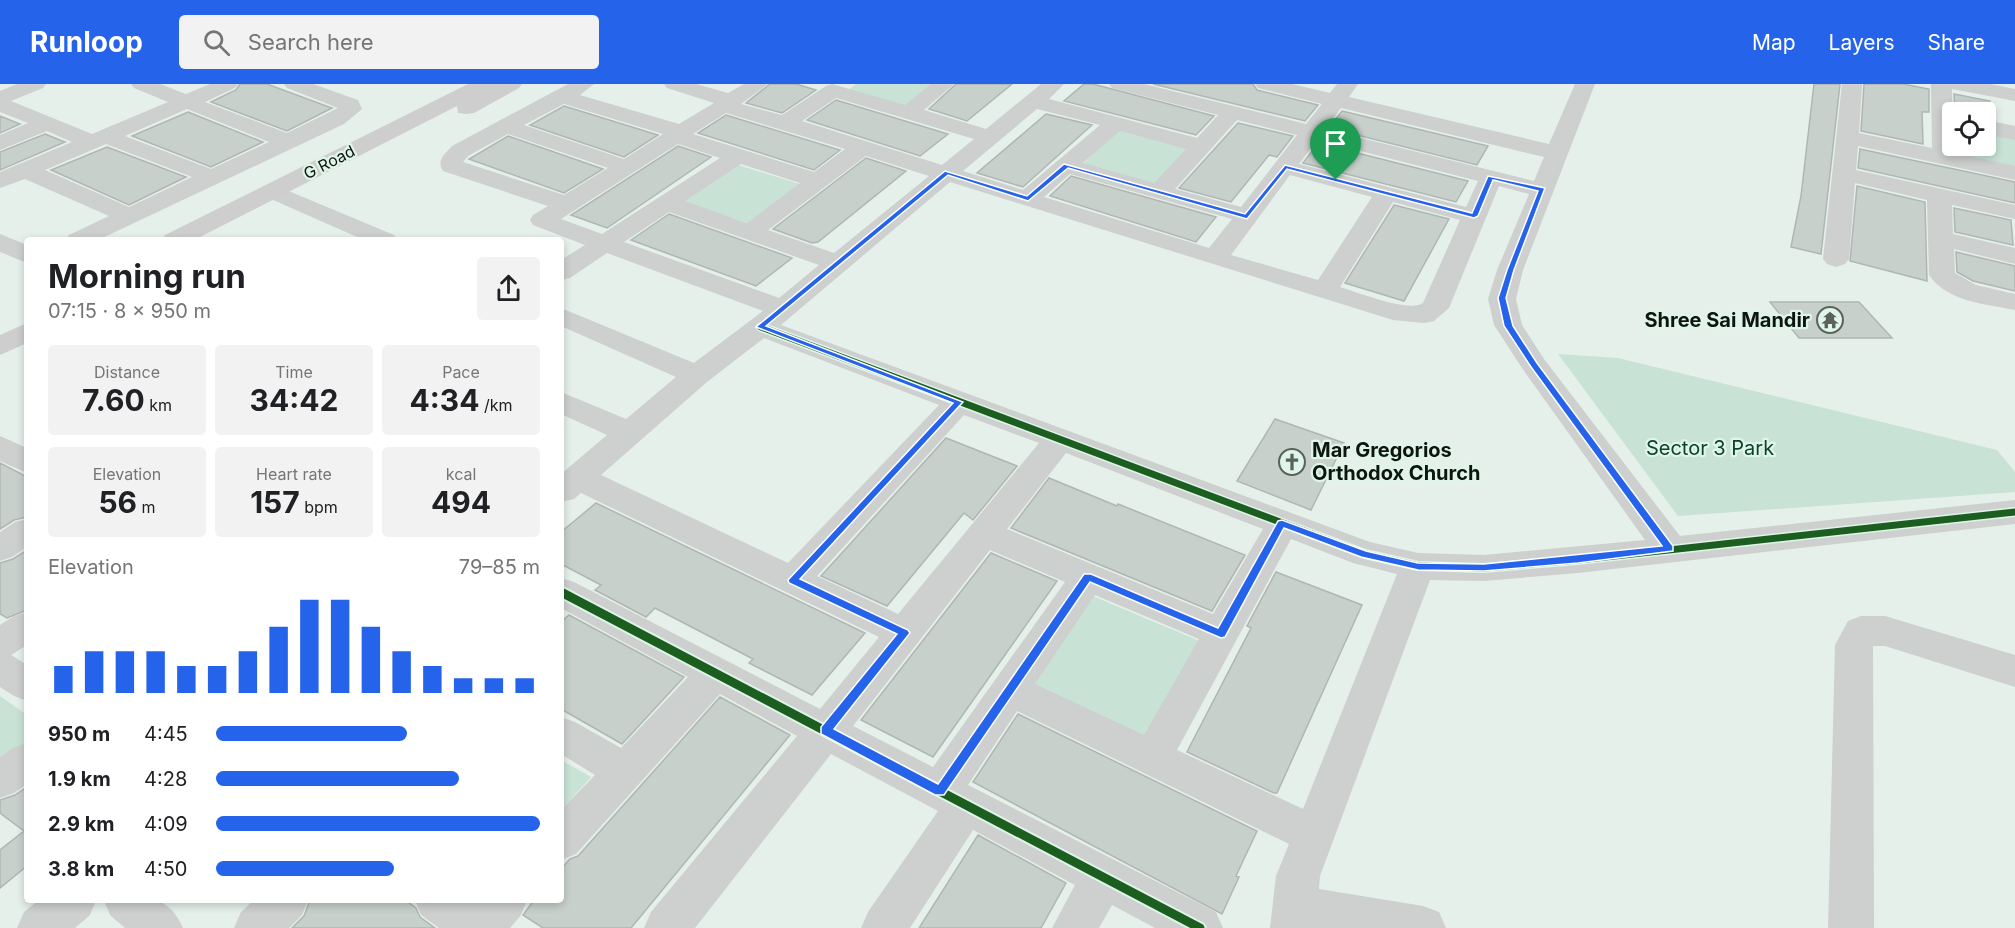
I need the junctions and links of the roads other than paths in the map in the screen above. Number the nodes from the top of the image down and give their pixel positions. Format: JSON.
{"nodes":[{"id":1,"x":36,"y":84,"type":"edge"},
{"id":2,"x":141,"y":84,"type":"edge"},
{"id":3,"x":228,"y":84,"type":"edge"},
{"id":4,"x":294,"y":84,"type":"edge"},
{"id":5,"x":484,"y":84,"type":"edge"},
{"id":6,"x":512,"y":84,"type":"edge"},
{"id":7,"x":584,"y":84,"type":"edge"},
{"id":8,"x":674,"y":84,"type":"edge"},
{"id":9,"x":758,"y":84,"type":"edge"},
{"id":10,"x":944,"y":84,"type":"edge"},
{"id":11,"x":1054,"y":84,"type":"edge"},
{"id":12,"x":1119,"y":84,"type":"edge"},
{"id":13,"x":1265,"y":84,"type":"edge"},
{"id":14,"x":1585,"y":84,"type":"edge"},
{"id":15,"x":1852,"y":84,"type":"edge"},
{"id":16,"x":1941,"y":84,"type":"edge"},
{"id":17,"x":1956,"y":84,"type":"edge"},
{"id":18,"x":838,"y":87,"type":"edge"},
{"id":19,"x":1144,"y":87,"type":"edge"},
{"id":20,"x":2005,"y":91,"type":"edge"},
{"id":21,"x":1342,"y":92,"type":"edge"},
{"id":22,"x":561,"y":96,"type":"junction"},
{"id":23,"x":0,"y":98,"type":"edge"},
{"id":24,"x":1034,"y":101,"type":"junction"},
{"id":25,"x":187,"y":102,"type":"junction"},
{"id":26,"x":1945,"y":102,"type":"edge"},
{"id":27,"x":727,"y":103,"type":"junction"},
{"id":28,"x":0,"y":104,"type":"edge"},
{"id":29,"x":908,"y":113,"type":"junction"},
{"id":30,"x":1233,"y":113,"type":"junction"},
{"id":31,"x":47,"y":123,"type":"junction"},
{"id":32,"x":785,"y":123,"type":"junction"},
{"id":33,"x":1116,"y":123,"type":"junction"},
{"id":34,"x":506,"y":126,"type":"junction"},
{"id":35,"x":1996,"y":129,"type":"edge"},
{"id":36,"x":2015,"y":133,"type":"edge"},
{"id":37,"x":678,"y":134,"type":"junction"},
{"id":38,"x":1311,"y":134,"type":"junction"},
{"id":39,"x":990,"y":137,"type":"junction"},
{"id":40,"x":1847,"y":137,"type":"junction"},
{"id":41,"x":99,"y":139,"type":"junction"},
{"id":42,"x":289,"y":142,"type":"junction"},
{"id":43,"x":0,"y":143,"type":"edge"},
{"id":44,"x":1202,"y":146,"type":"junction"},
{"id":45,"x":863,"y":147,"type":"junction"},
{"id":46,"x":1557,"y":153,"type":"junction"},
{"id":47,"x":738,"y":156,"type":"junction"},
{"id":48,"x":1944,"y":158,"type":"joint"},
{"id":49,"x":1067,"y":166,"type":"junction"},
{"id":50,"x":626,"y":167,"type":"junction"},
{"id":51,"x":1285,"y":167,"type":"junction"},
{"id":52,"x":25,"y":170,"type":"junction"},
{"id":53,"x":947,"y":172,"type":"junction"},
{"id":54,"x":2015,"y":173,"type":"edge"},
{"id":55,"x":1844,"y":174,"type":"junction"},
{"id":56,"x":212,"y":177,"type":"junction"},
{"id":57,"x":1491,"y":177,"type":"junction"},
{"id":58,"x":0,"y":181,"type":"edge"},
{"id":59,"x":818,"y":181,"type":"junction"},
{"id":60,"x":1542,"y":190,"type":"junction"},
{"id":61,"x":1159,"y":192,"type":"junction"},
{"id":62,"x":1387,"y":193,"type":"junction"},
{"id":63,"x":280,"y":195,"type":"junction"},
{"id":64,"x":1939,"y":195,"type":"junction"},
{"id":65,"x":1028,"y":198,"type":"junction"},
{"id":66,"x":667,"y":203,"type":"junction"},
{"id":67,"x":566,"y":204,"type":"junction"},
{"id":68,"x":2015,"y":212,"type":"edge"},
{"id":69,"x":129,"y":216,"type":"junction"},
{"id":70,"x":1247,"y":216,"type":"junction"},
{"id":71,"x":1474,"y":216,"type":"junction"},
{"id":72,"x":750,"y":232,"type":"junction"},
{"id":73,"x":84,"y":237,"type":"edge"},
{"id":74,"x":181,"y":237,"type":"edge"},
{"id":75,"x":212,"y":237,"type":"edge"},
{"id":76,"x":378,"y":237,"type":"edge"},
{"id":77,"x":1940,"y":238,"type":"junction"},
{"id":78,"x":0,"y":242,"type":"edge"},
{"id":79,"x":605,"y":244,"type":"junction"},
{"id":80,"x":24,"y":254,"type":"edge"},
{"id":81,"x":2015,"y":256,"type":"edge"},
{"id":82,"x":1215,"y":258,"type":"junction"},
{"id":83,"x":1836,"y":259,"type":"dead end"},
{"id":84,"x":838,"y":263,"type":"junction"},
{"id":85,"x":564,"y":270,"type":"edge"},
{"id":86,"x":1324,"y":291,"type":"junction"},
{"id":87,"x":2015,"y":302,"type":"edge"},
{"id":88,"x":24,"y":315,"type":"edge"},
{"id":89,"x":564,"y":317,"type":"edge"},
{"id":90,"x":771,"y":318,"type":"junction"},
{"id":91,"x":0,"y":327,"type":"edge"},
{"id":92,"x":24,"y":334,"type":"edge"},
{"id":93,"x":0,"y":346,"type":"edge"},
{"id":94,"x":697,"y":375,"type":"junction"},
{"id":95,"x":959,"y":402,"type":"junction"},
{"id":96,"x":564,"y":403,"type":"edge"},
{"id":97,"x":629,"y":434,"type":"junction"},
{"id":98,"x":1059,"y":440,"type":"junction"},
{"id":99,"x":0,"y":447,"type":"edge"},
{"id":100,"x":24,"y":460,"type":"edge"},
{"id":101,"x":569,"y":485,"type":"edge"},
{"id":102,"x":2015,"y":512,"type":"edge"},
{"id":103,"x":1282,"y":524,"type":"junction"},
{"id":104,"x":24,"y":533,"type":"edge"},
{"id":105,"x":984,"y":533,"type":"junction"},
{"id":106,"x":0,"y":548,"type":"edge"},
{"id":107,"x":1670,"y":548,"type":"junction"},
{"id":108,"x":1418,"y":566,"type":"junction"},
{"id":109,"x":1088,"y":577,"type":"junction"},
{"id":110,"x":793,"y":580,"type":"junction"},
{"id":111,"x":564,"y":593,"type":"edge"},
{"id":112,"x":24,"y":628,"type":"edge"},
{"id":113,"x":904,"y":633,"type":"junction"},
{"id":114,"x":1221,"y":633,"type":"junction"},
{"id":115,"x":0,"y":644,"type":"edge"},
{"id":116,"x":0,"y":667,"type":"edge"},
{"id":117,"x":2015,"y":671,"type":"edge"},
{"id":118,"x":716,"y":673,"type":"junction"},
{"id":119,"x":24,"y":684,"type":"edge"},
{"id":120,"x":1010,"y":690,"type":"junction"},
{"id":121,"x":826,"y":731,"type":"junction"},
{"id":122,"x":564,"y":736,"type":"edge"},
{"id":123,"x":1152,"y":758,"type":"junction"},
{"id":124,"x":24,"y":762,"type":"edge"},
{"id":125,"x":625,"y":771,"type":"junction"},
{"id":126,"x":0,"y":780,"type":"edge"},
{"id":127,"x":953,"y":798,"type":"junction"},
{"id":128,"x":1314,"y":835,"type":"junction"},
{"id":129,"x":564,"y":837,"type":"edge"},
{"id":130,"x":1103,"y":877,"type":"junction"},
{"id":131,"x":70,"y":903,"type":"edge"},
{"id":132,"x":130,"y":903,"type":"edge"},
{"id":133,"x":283,"y":903,"type":"edge"},
{"id":134,"x":441,"y":903,"type":"edge"},
{"id":135,"x":503,"y":903,"type":"edge"},
{"id":136,"x":1294,"y":918,"type":"edge"},
{"id":137,"x":40,"y":928,"type":"edge"},
{"id":138,"x":160,"y":928,"type":"edge"},
{"id":139,"x":257,"y":928,"type":"edge"},
{"id":140,"x":478,"y":928,"type":"edge"},
{"id":141,"x":667,"y":928,"type":"edge"},
{"id":142,"x":884,"y":928,"type":"edge"},
{"id":143,"x":1075,"y":928,"type":"edge"},
{"id":144,"x":1200,"y":928,"type":"edge"},
{"id":145,"x":1423,"y":928,"type":"edge"},
{"id":146,"x":1851,"y":928,"type":"edge"}],
"edges":[{"from":1,"to":23,"type":"street"},
{"from":2,"to":25,"type":"street"},
{"from":3,"to":25,"type":"street"},
{"from":4,"to":42,"type":"street"},
{"from":5,"to":63,"type":"street","name":"G Road"},
{"from":6,"to":63,"type":"street","name":"G Road"},
{"from":7,"to":22,"type":"street"},
{"from":8,"to":27,"type":"street"},
{"from":9,"to":27,"type":"street"},
{"from":10,"to":29,"type":"street"},
{"from":11,"to":24,"type":"street"},
{"from":12,"to":19,"type":"street"},
{"from":13,"to":21,"type":"street"},
{"from":14,"to":46,"type":"street"},
{"from":15,"to":40,"type":"street"},
{"from":16,"to":26,"type":"street"},
{"from":17,"to":20,"type":"street"},
{"from":18,"to":29,"type":"street"},
{"from":18,"to":32,"type":"street"},
{"from":19,"to":30,"type":"street"},
{"from":21,"to":38,"type":"street"},
{"from":21,"to":46,"type":"street"},
{"from":22,"to":34,"type":"street"},
{"from":22,"to":37,"type":"street"},
{"from":24,"to":33,"type":"street"},
{"from":24,"to":39,"type":"street"},
{"from":25,"to":41,"type":"street"},
{"from":25,"to":42,"type":"street"},
{"from":27,"to":32,"type":"street"},
{"from":27,"to":37,"type":"street"},
{"from":28,"to":31,"type":"street"},
{"from":29,"to":39,"type":"street"},
{"from":30,"to":38,"type":"street"},
{"from":30,"to":44,"type":"street"},
{"from":31,"to":41,"type":"street"},
{"from":31,"to":43,"type":"street"},
{"from":32,"to":45,"type":"street"},
{"from":33,"to":44,"type":"street"},
{"from":33,"to":49,"type":"street"},
{"from":34,"to":50,"type":"street"},
{"from":34,"to":67,"type":"street"},
{"from":35,"to":36,"type":"street"},
{"from":37,"to":47,"type":"street"},
{"from":37,"to":50,"type":"street"},
{"from":38,"to":51,"type":"street"},
{"from":38,"to":57,"type":"street"},
{"from":39,"to":53,"type":"street"},
{"from":40,"to":48,"type":"street"},
{"from":40,"to":55,"type":"street"},
{"from":41,"to":52,"type":"street"},
{"from":41,"to":56,"type":"street"},
{"from":42,"to":56,"type":"street"},
{"from":44,"to":61,"type":"street"},
{"from":45,"to":53,"type":"street"},
{"from":45,"to":59,"type":"street"},
{"from":46,"to":60,"type":"street"},
{"from":47,"to":59,"type":"street"},
{"from":47,"to":66,"type":"street"},
{"from":48,"to":54,"type":"street"},
{"from":49,"to":61,"type":"street"},
{"from":49,"to":65,"type":"street"},
{"from":50,"to":67,"type":"street"},
{"from":51,"to":62,"type":"street"},
{"from":51,"to":70,"type":"street"},
{"from":52,"to":58,"type":"street"},
{"from":52,"to":69,"type":"street"},
{"from":53,"to":65,"type":"street"},
{"from":53,"to":84,"type":"street"},
{"from":55,"to":64,"type":"street"},
{"from":55,"to":83,"type":"street"},
{"from":56,"to":69,"type":"street"},
{"from":57,"to":60,"type":"street"},
{"from":57,"to":71,"type":"street"},
{"from":59,"to":72,"type":"street"},
{"from":60,"to":107,"type":"street"},
{"from":61,"to":70,"type":"street"},
{"from":62,"to":71,"type":"street"},
{"from":62,"to":86,"type":"street"},
{"from":63,"to":74,"type":"street","name":"G Road"},
{"from":63,"to":75,"type":"street","name":"G Road"},
{"from":63,"to":76,"type":"street"},
{"from":64,"to":68,"type":"street"},
{"from":64,"to":77,"type":"street"},
{"from":65,"to":82,"type":"street"},
{"from":66,"to":72,"type":"street"},
{"from":66,"to":79,"type":"street"},
{"from":67,"to":79,"type":"street"},
{"from":69,"to":73,"type":"street"},
{"from":70,"to":82,"type":"street"},
{"from":71,"to":86,"type":"street"},
{"from":72,"to":84,"type":"street"},
{"from":77,"to":81,"type":"street"},
{"from":77,"to":87,"type":"street"},
{"from":78,"to":80,"type":"street"},
{"from":79,"to":85,"type":"street"},
{"from":79,"to":90,"type":"street"},
{"from":82,"to":86,"type":"street"},
{"from":84,"to":90,"type":"street"},
{"from":88,"to":91,"type":"street"},
{"from":89,"to":94,"type":"street"},
{"from":90,"to":94,"type":"street"},
{"from":90,"to":95,"type":"street"},
{"from":92,"to":93,"type":"street"},
{"from":94,"to":97,"type":"street"},
{"from":95,"to":98,"type":"street"},
{"from":95,"to":110,"type":"street"},
{"from":96,"to":97,"type":"street"},
{"from":97,"to":101,"type":"street"},
{"from":98,"to":103,"type":"street"},
{"from":98,"to":105,"type":"street"},
{"from":99,"to":100,"type":"street"},
{"from":101,"to":110,"type":"street"},
{"from":102,"to":107,"type":"street"},
{"from":103,"to":108,"type":"street"},
{"from":103,"to":114,"type":"street"},
{"from":104,"to":106,"type":"street"},
{"from":105,"to":109,"type":"street"},
{"from":105,"to":113,"type":"street"},
{"from":107,"to":108,"type":"street"},
{"from":108,"to":128,"type":"street"},
{"from":109,"to":114,"type":"street"},
{"from":109,"to":120,"type":"street"},
{"from":110,"to":113,"type":"street"},
{"from":111,"to":118,"type":"street"},
{"from":112,"to":115,"type":"street"},
{"from":113,"to":121,"type":"street"},
{"from":114,"to":123,"type":"street"},
{"from":116,"to":119,"type":"street"},
{"from":117,"to":146,"type":"street"},
{"from":118,"to":121,"type":"street"},
{"from":118,"to":125,"type":"street"},
{"from":120,"to":123,"type":"street"},
{"from":120,"to":127,"type":"street"},
{"from":121,"to":127,"type":"street"},
{"from":121,"to":141,"type":"street"},
{"from":122,"to":125,"type":"street"},
{"from":123,"to":128,"type":"street"},
{"from":124,"to":126,"type":"street"},
{"from":125,"to":129,"type":"street"},
{"from":127,"to":130,"type":"street"},
{"from":127,"to":142,"type":"street"},
{"from":128,"to":136,"type":"street"},
{"from":130,"to":143,"type":"street"},
{"from":130,"to":144,"type":"street"},
{"from":131,"to":137,"type":"street"},
{"from":132,"to":138,"type":"street"},
{"from":133,"to":139,"type":"street"},
{"from":134,"to":140,"type":"street"},
{"from":135,"to":140,"type":"street"},
{"from":136,"to":145,"type":"street"}]}
